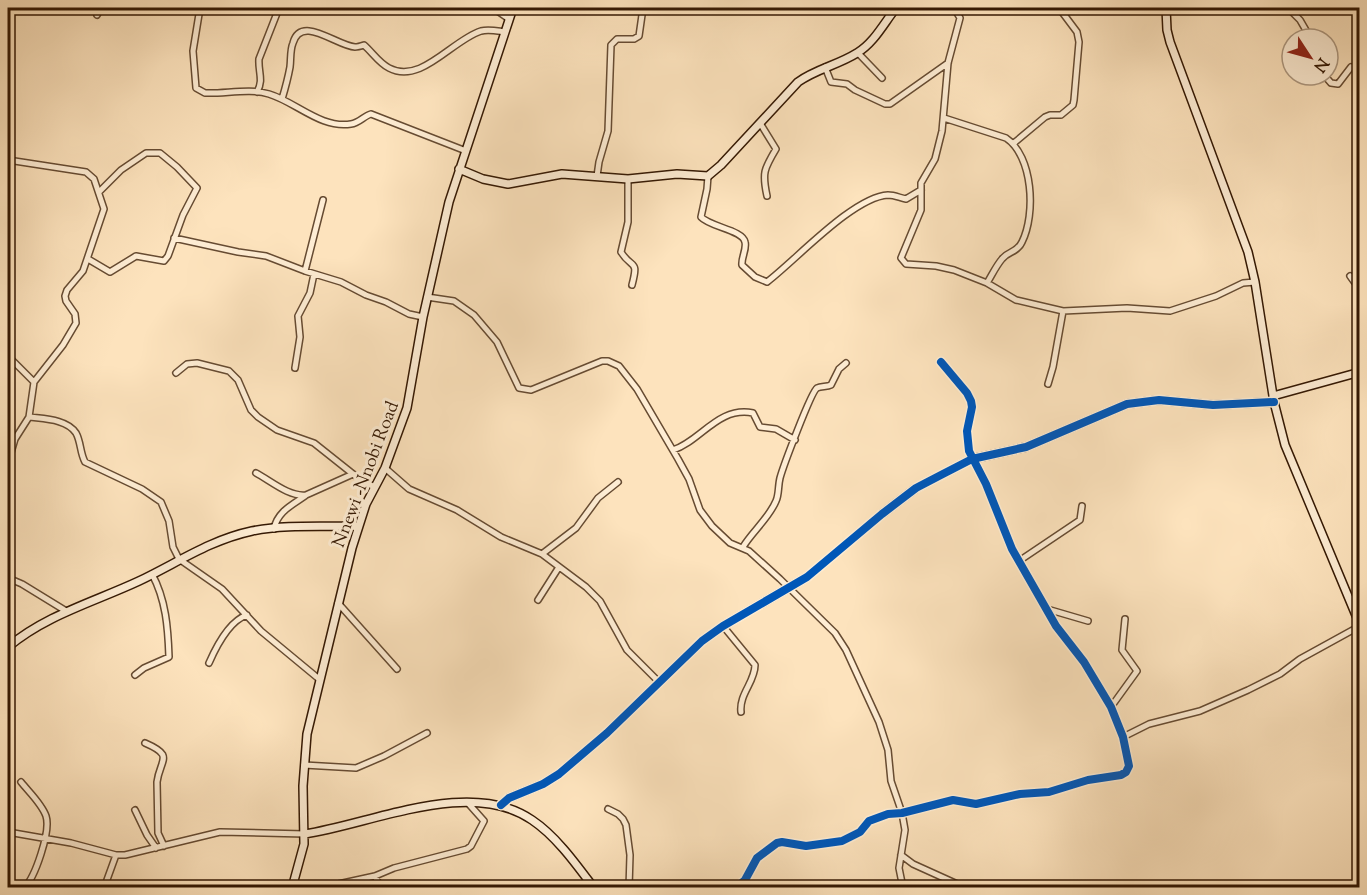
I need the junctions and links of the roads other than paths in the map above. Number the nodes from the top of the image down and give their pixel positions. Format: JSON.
{"nodes":[{"id":1,"x":101,"y":8,"type":"edge"},
{"id":2,"x":200,"y":8,"type":"edge"},
{"id":3,"x":279,"y":8,"type":"edge"},
{"id":4,"x":493,"y":8,"type":"edge"},
{"id":5,"x":513,"y":8,"type":"edge"},
{"id":6,"x":643,"y":8,"type":"edge"},
{"id":7,"x":896,"y":8,"type":"edge"},
{"id":8,"x":954,"y":8,"type":"edge"},
{"id":9,"x":1059,"y":8,"type":"edge"},
{"id":10,"x":1166,"y":8,"type":"edge"},
{"id":11,"x":1288,"y":8,"type":"edge"},
{"id":12,"x":97,"y":15,"type":"dead end"},
{"id":13,"x":509,"y":20,"type":"junction"},
{"id":14,"x":1304,"y":27,"type":"edge"},
{"id":15,"x":505,"y":32,"type":"junction"},
{"id":16,"x":858,"y":53,"type":"junction"},
{"id":17,"x":948,"y":63,"type":"junction"},
{"id":18,"x":825,"y":67,"type":"junction"},
{"id":19,"x":1351,"y":67,"type":"dead end"},
{"id":20,"x":882,"y":78,"type":"dead end"},
{"id":21,"x":1340,"y":81,"type":"edge"},
{"id":22,"x":257,"y":92,"type":"junction"},
{"id":23,"x":282,"y":99,"type":"junction"},
{"id":24,"x":944,"y":118,"type":"junction"},
{"id":25,"x":760,"y":123,"type":"junction"},
{"id":26,"x":1014,"y":143,"type":"junction"},
{"id":27,"x":466,"y":151,"type":"junction"},
{"id":28,"x":8,"y":160,"type":"edge"},
{"id":29,"x":459,"y":169,"type":"junction"},
{"id":30,"x":597,"y":176,"type":"junction"},
{"id":31,"x":708,"y":176,"type":"junction"},
{"id":32,"x":628,"y":178,"type":"junction"},
{"id":33,"x":921,"y":190,"type":"junction"},
{"id":34,"x":99,"y":192,"type":"junction"},
{"id":35,"x":767,"y":196,"type":"dead end"},
{"id":36,"x":323,"y":200,"type":"dead end"},
{"id":37,"x":174,"y":238,"type":"junction"},
{"id":38,"x":88,"y":260,"type":"junction"},
{"id":39,"x":305,"y":272,"type":"junction"},
{"id":40,"x":314,"y":274,"type":"junction"},
{"id":41,"x":1350,"y":276,"type":"dead end"},
{"id":42,"x":1255,"y":282,"type":"junction"},
{"id":43,"x":987,"y":283,"type":"junction"},
{"id":44,"x":632,"y":285,"type":"dead end"},
{"id":45,"x":1359,"y":290,"type":"edge"},
{"id":46,"x":427,"y":297,"type":"junction"},
{"id":47,"x":1063,"y":311,"type":"junction"},
{"id":48,"x":423,"y":317,"type":"junction"},
{"id":49,"x":8,"y":356,"type":"edge"},
{"id":50,"x":941,"y":362,"type":"dead end"},
{"id":51,"x":846,"y":363,"type":"dead end"},
{"id":52,"x":295,"y":368,"type":"dead end"},
{"id":53,"x":1359,"y":372,"type":"edge"},
{"id":54,"x":176,"y":373,"type":"dead end"},
{"id":55,"x":34,"y":382,"type":"junction"},
{"id":56,"x":1047,"y":384,"type":"dead end"},
{"id":57,"x":1273,"y":399,"type":"junction"},
{"id":58,"x":30,"y":417,"type":"junction"},
{"id":59,"x":795,"y":440,"type":"junction"},
{"id":60,"x":673,"y":450,"type":"junction"},
{"id":61,"x":972,"y":459,"type":"junction"},
{"id":62,"x":8,"y":464,"type":"edge"},
{"id":63,"x":385,"y":468,"type":"junction"},
{"id":64,"x":256,"y":473,"type":"dead end"},
{"id":65,"x":353,"y":474,"type":"junction"},
{"id":66,"x":618,"y":482,"type":"dead end"},
{"id":67,"x":374,"y":487,"type":"junction"},
{"id":68,"x":306,"y":495,"type":"junction"},
{"id":69,"x":1082,"y":506,"type":"dead end"},
{"id":70,"x":358,"y":526,"type":"junction"},
{"id":71,"x":274,"y":529,"type":"junction"},
{"id":72,"x":743,"y":547,"type":"junction"},
{"id":73,"x":542,"y":554,"type":"junction"},
{"id":74,"x":179,"y":559,"type":"junction"},
{"id":75,"x":1019,"y":561,"type":"junction"},
{"id":76,"x":559,"y":567,"type":"junction"},
{"id":77,"x":152,"y":574,"type":"junction"},
{"id":78,"x":8,"y":578,"type":"edge"},
{"id":79,"x":789,"y":588,"type":"junction"},
{"id":80,"x":538,"y":600,"type":"dead end"},
{"id":81,"x":338,"y":603,"type":"junction"},
{"id":82,"x":1047,"y":609,"type":"junction"},
{"id":83,"x":66,"y":611,"type":"junction"},
{"id":84,"x":247,"y":615,"type":"junction"},
{"id":85,"x":1125,"y":619,"type":"dead end"},
{"id":86,"x":1088,"y":621,"type":"dead end"},
{"id":87,"x":723,"y":626,"type":"junction"},
{"id":88,"x":1359,"y":626,"type":"edge"},
{"id":89,"x":8,"y":647,"type":"edge"},
{"id":90,"x":209,"y":663,"type":"dead end"},
{"id":91,"x":397,"y":669,"type":"dead end"},
{"id":92,"x":135,"y":675,"type":"dead end"},
{"id":93,"x":320,"y":679,"type":"junction"},
{"id":94,"x":659,"y":682,"type":"junction"},
{"id":95,"x":1112,"y":707,"type":"junction"},
{"id":96,"x":741,"y":712,"type":"dead end"},
{"id":97,"x":427,"y":733,"type":"dead end"},
{"id":98,"x":1123,"y":737,"type":"junction"},
{"id":99,"x":145,"y":743,"type":"dead end"},
{"id":100,"x":304,"y":765,"type":"junction"},
{"id":101,"x":21,"y":782,"type":"dead end"},
{"id":102,"x":468,"y":803,"type":"junction"},
{"id":103,"x":501,"y":805,"type":"junction"},
{"id":104,"x":608,"y":809,"type":"dead end"},
{"id":105,"x":135,"y":810,"type":"dead end"},
{"id":106,"x":902,"y":813,"type":"junction"},
{"id":107,"x":8,"y":832,"type":"edge"},
{"id":108,"x":305,"y":834,"type":"junction"},
{"id":109,"x":45,"y":839,"type":"junction"},
{"id":110,"x":164,"y":846,"type":"junction"},
{"id":111,"x":156,"y":848,"type":"junction"},
{"id":112,"x":116,"y":855,"type":"junction"},
{"id":113,"x":902,"y":855,"type":"junction"},
{"id":114,"x":375,"y":876,"type":"junction"},
{"id":115,"x":24,"y":888,"type":"edge"},
{"id":116,"x":104,"y":888,"type":"edge"},
{"id":117,"x":292,"y":888,"type":"edge"},
{"id":118,"x":320,"y":888,"type":"edge"},
{"id":119,"x":381,"y":888,"type":"edge"},
{"id":120,"x":594,"y":888,"type":"edge"},
{"id":121,"x":629,"y":888,"type":"edge"},
{"id":122,"x":736,"y":888,"type":"edge"},
{"id":123,"x":903,"y":888,"type":"edge"},
{"id":124,"x":966,"y":888,"type":"edge"}],
"edges":[{"from":1,"to":12,"type":"street"},
{"from":2,"to":22,"type":"street"},
{"from":3,"to":22,"type":"street"},
{"from":4,"to":13,"type":"street"},
{"from":5,"to":13,"type":"main road","name":"Nnewi -Nnobi Road"},
{"from":6,"to":30,"type":"street"},
{"from":7,"to":16,"type":"main road"},
{"from":8,"to":17,"type":"street"},
{"from":9,"to":26,"type":"street"},
{"from":10,"to":42,"type":"main road"},
{"from":11,"to":14,"type":"street"},
{"from":13,"to":15,"type":"main road","name":"Nnewi -Nnobi Road"},
{"from":15,"to":23,"type":"street"},
{"from":15,"to":27,"type":"main road","name":"Nnewi -Nnobi Road"},
{"from":16,"to":18,"type":"main road"},
{"from":16,"to":20,"type":"street"},
{"from":17,"to":18,"type":"street"},
{"from":17,"to":24,"type":"street"},
{"from":18,"to":25,"type":"main road"},
{"from":19,"to":21,"type":"street"},
{"from":22,"to":23,"type":"street"},
{"from":23,"to":27,"type":"street"},
{"from":24,"to":26,"type":"street"},
{"from":24,"to":33,"type":"street"},
{"from":25,"to":31,"type":"main road"},
{"from":25,"to":35,"type":"street"},
{"from":26,"to":43,"type":"street"},
{"from":27,"to":29,"type":"main road","name":"Nnewi -Nnobi Road"},
{"from":28,"to":34,"type":"street"},
{"from":29,"to":30,"type":"main road"},
{"from":29,"to":46,"type":"main road","name":"Nnewi -Nnobi Road"},
{"from":30,"to":32,"type":"main road"},
{"from":31,"to":32,"type":"main road"},
{"from":31,"to":33,"type":"street"},
{"from":32,"to":44,"type":"street"},
{"from":33,"to":43,"type":"street"},
{"from":34,"to":37,"type":"street"},
{"from":34,"to":38,"type":"street"},
{"from":36,"to":39,"type":"street"},
{"from":37,"to":38,"type":"street"},
{"from":37,"to":39,"type":"street"},
{"from":38,"to":55,"type":"street"},
{"from":39,"to":40,"type":"street"},
{"from":40,"to":48,"type":"street"},
{"from":40,"to":52,"type":"street"},
{"from":41,"to":45,"type":"street"},
{"from":42,"to":47,"type":"street"},
{"from":42,"to":57,"type":"main road"},
{"from":43,"to":47,"type":"street"},
{"from":46,"to":48,"type":"main road","name":"Nnewi -Nnobi Road"},
{"from":46,"to":60,"type":"street"},
{"from":47,"to":56,"type":"street"},
{"from":48,"to":63,"type":"main road","name":"Nnewi -Nnobi Road"},
{"from":49,"to":55,"type":"street"},
{"from":50,"to":61,"type":"street"},
{"from":51,"to":59,"type":"street"},
{"from":53,"to":57,"type":"main road"},
{"from":54,"to":65,"type":"street"},
{"from":55,"to":58,"type":"street"},
{"from":57,"to":61,"type":"main road"},
{"from":57,"to":88,"type":"main road"},
{"from":58,"to":62,"type":"street"},
{"from":58,"to":74,"type":"street"},
{"from":59,"to":60,"type":"street"},
{"from":59,"to":72,"type":"street"},
{"from":60,"to":72,"type":"street"},
{"from":61,"to":75,"type":"street"},
{"from":61,"to":79,"type":"main road"},
{"from":63,"to":67,"type":"main road","name":"Nnewi -Nnobi Road"},
{"from":63,"to":73,"type":"street"},
{"from":64,"to":68,"type":"street"},
{"from":65,"to":67,"type":"street"},
{"from":65,"to":68,"type":"street"},
{"from":66,"to":73,"type":"street"},
{"from":67,"to":70,"type":"main road","name":"Nnewi -Nnobi Road"},
{"from":68,"to":71,"type":"street"},
{"from":69,"to":75,"type":"street"},
{"from":70,"to":71,"type":"main road"},
{"from":70,"to":81,"type":"main road","name":"Nnewi -Nnobi Road"},
{"from":71,"to":74,"type":"main road"},
{"from":72,"to":79,"type":"street"},
{"from":73,"to":76,"type":"street"},
{"from":74,"to":77,"type":"main road"},
{"from":74,"to":84,"type":"street"},
{"from":75,"to":82,"type":"street"},
{"from":76,"to":80,"type":"street"},
{"from":76,"to":94,"type":"street"},
{"from":77,"to":83,"type":"main road"},
{"from":77,"to":92,"type":"street"},
{"from":78,"to":83,"type":"street"},
{"from":79,"to":87,"type":"main road"},
{"from":79,"to":106,"type":"street"},
{"from":81,"to":91,"type":"street"},
{"from":81,"to":93,"type":"main road","name":"Nnewi -Nnobi Road"},
{"from":82,"to":86,"type":"street"},
{"from":82,"to":95,"type":"street"},
{"from":83,"to":89,"type":"main road"},
{"from":84,"to":90,"type":"street"},
{"from":84,"to":93,"type":"street"},
{"from":85,"to":95,"type":"street"},
{"from":87,"to":94,"type":"main road"},
{"from":87,"to":96,"type":"street"},
{"from":88,"to":98,"type":"street"},
{"from":93,"to":100,"type":"main road","name":"Nnewi -Nnobi Road"},
{"from":94,"to":103,"type":"main road"},
{"from":95,"to":98,"type":"street"},
{"from":97,"to":100,"type":"street"},
{"from":98,"to":106,"type":"street"},
{"from":99,"to":110,"type":"street"},
{"from":100,"to":108,"type":"main road","name":"Nnewi -Nnobi Road"},
{"from":101,"to":109,"type":"street"},
{"from":102,"to":103,"type":"main road"},
{"from":102,"to":108,"type":"main road"},
{"from":102,"to":114,"type":"street"},
{"from":103,"to":120,"type":"main road"},
{"from":104,"to":121,"type":"street"},
{"from":105,"to":111,"type":"street"},
{"from":106,"to":113,"type":"street"},
{"from":106,"to":122,"type":"street"},
{"from":107,"to":109,"type":"street"},
{"from":108,"to":110,"type":"street"},
{"from":108,"to":117,"type":"main road","name":"Nnewi -Nnobi Road"},
{"from":109,"to":112,"type":"street"},
{"from":109,"to":115,"type":"street"},
{"from":110,"to":111,"type":"street"},
{"from":111,"to":112,"type":"street"},
{"from":112,"to":116,"type":"street"},
{"from":113,"to":123,"type":"street"},
{"from":113,"to":124,"type":"street"},
{"from":114,"to":118,"type":"street"},
{"from":114,"to":119,"type":"street"}]}
